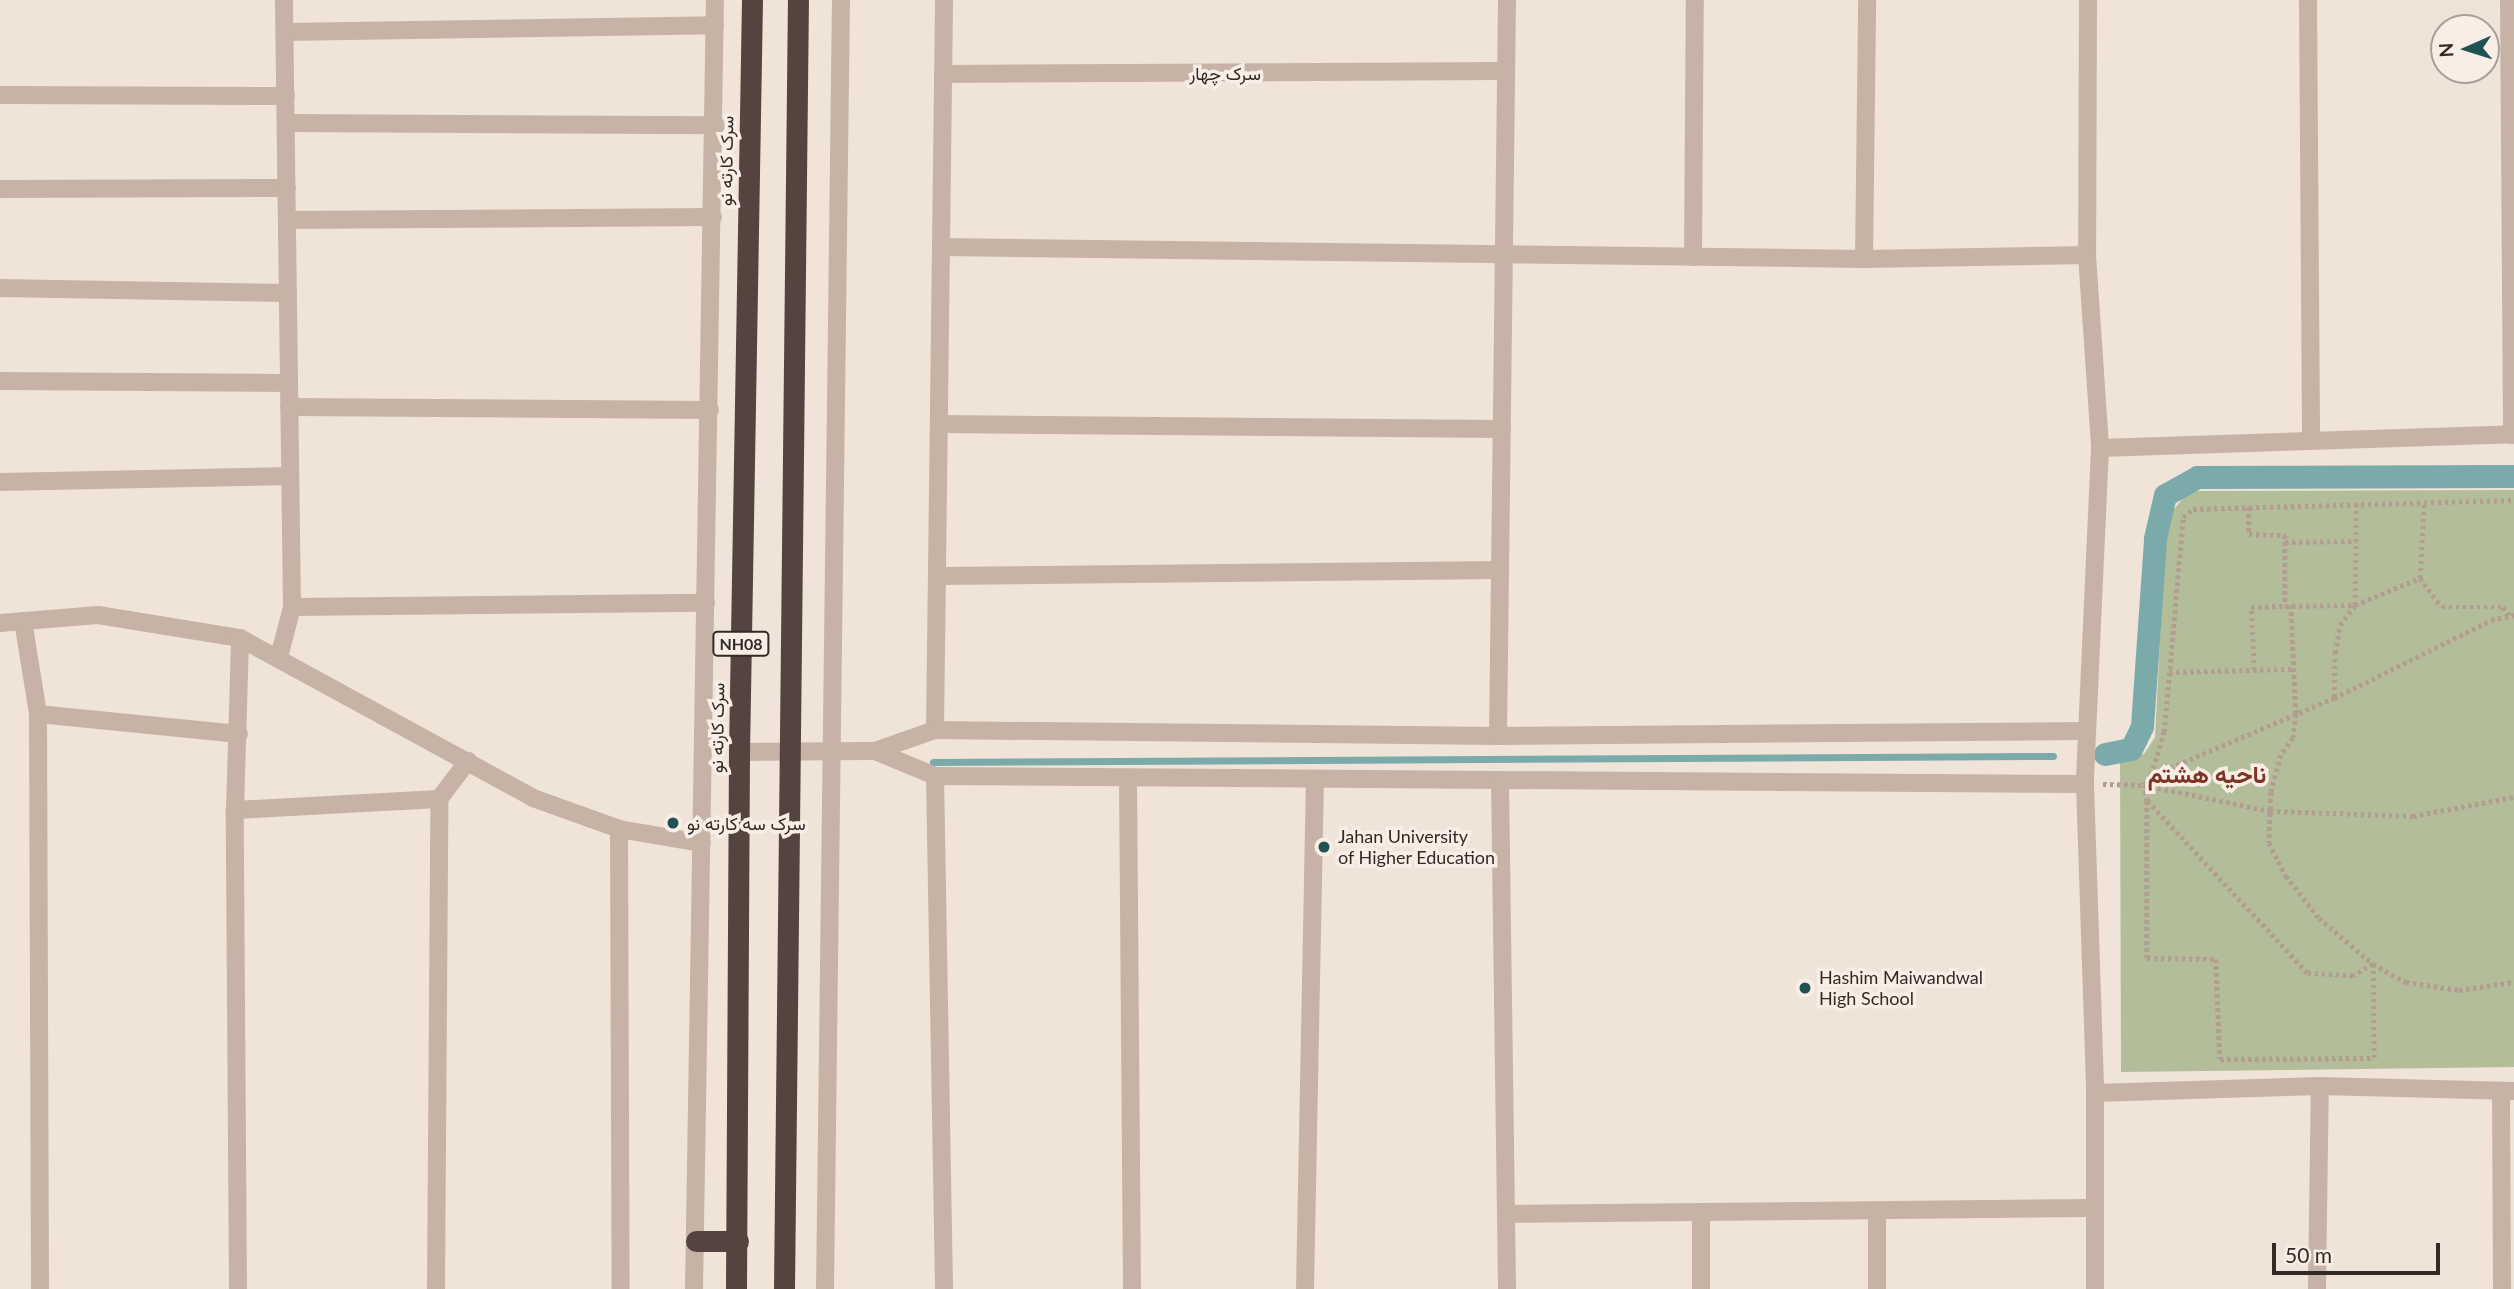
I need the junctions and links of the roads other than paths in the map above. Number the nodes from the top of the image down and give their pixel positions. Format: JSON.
{"nodes":[{"id":1,"x":284,"y":0,"type":"edge"},
{"id":2,"x":715,"y":0,"type":"edge"},
{"id":3,"x":752,"y":0,"type":"edge"},
{"id":4,"x":798,"y":0,"type":"edge"},
{"id":5,"x":841,"y":0,"type":"edge"},
{"id":6,"x":944,"y":0,"type":"edge"},
{"id":7,"x":1507,"y":0,"type":"edge"},
{"id":8,"x":1695,"y":0,"type":"edge"},
{"id":9,"x":1867,"y":0,"type":"edge"},
{"id":10,"x":2088,"y":0,"type":"edge"},
{"id":11,"x":2308,"y":0,"type":"edge"},
{"id":12,"x":2508,"y":0,"type":"edge"},
{"id":13,"x":715,"y":25,"type":"junction"},
{"id":14,"x":285,"y":32,"type":"junction"},
{"id":15,"x":1506,"y":71,"type":"junction"},
{"id":16,"x":943,"y":74,"type":"junction"},
{"id":17,"x":0,"y":95,"type":"edge"},
{"id":18,"x":286,"y":96,"type":"junction"},
{"id":19,"x":286,"y":123,"type":"junction"},
{"id":20,"x":716,"y":125,"type":"junction"},
{"id":21,"x":287,"y":188,"type":"junction"},
{"id":22,"x":0,"y":189,"type":"edge"},
{"id":23,"x":713,"y":218,"type":"junction"},
{"id":24,"x":287,"y":220,"type":"junction"},
{"id":25,"x":941,"y":247,"type":"junction"},
{"id":26,"x":1504,"y":254,"type":"junction"},
{"id":27,"x":2087,"y":255,"type":"junction"},
{"id":28,"x":1693,"y":257,"type":"junction"},
{"id":29,"x":1864,"y":259,"type":"junction"},
{"id":30,"x":0,"y":288,"type":"edge"},
{"id":31,"x":288,"y":293,"type":"junction"},
{"id":32,"x":0,"y":381,"type":"edge"},
{"id":33,"x":289,"y":383,"type":"junction"},
{"id":34,"x":289,"y":407,"type":"junction"},
{"id":35,"x":710,"y":410,"type":"junction"},
{"id":36,"x":939,"y":424,"type":"junction"},
{"id":37,"x":1502,"y":429,"type":"junction"},
{"id":38,"x":2513,"y":435,"type":"edge"},
{"id":39,"x":2311,"y":438,"type":"junction"},
{"id":40,"x":2100,"y":448,"type":"junction"},
{"id":41,"x":290,"y":476,"type":"junction"},
{"id":42,"x":0,"y":482,"type":"edge"},
{"id":43,"x":1500,"y":570,"type":"junction"},
{"id":44,"x":937,"y":576,"type":"junction"},
{"id":45,"x":706,"y":603,"type":"junction"},
{"id":46,"x":292,"y":607,"type":"junction"},
{"id":47,"x":23,"y":621,"type":"junction"},
{"id":48,"x":0,"y":623,"type":"edge"},
{"id":49,"x":240,"y":638,"type":"junction"},
{"id":50,"x":279,"y":657,"type":"junction"},
{"id":51,"x":38,"y":714,"type":"junction"},
{"id":52,"x":935,"y":730,"type":"junction"},
{"id":53,"x":2085,"y":731,"type":"junction"},
{"id":54,"x":239,"y":734,"type":"junction"},
{"id":55,"x":1498,"y":736,"type":"junction"},
{"id":56,"x":835,"y":751,"type":"junction"},
{"id":57,"x":875,"y":751,"type":"junction"},
{"id":58,"x":739,"y":752,"type":"junction"},
{"id":59,"x":788,"y":752,"type":"junction"},
{"id":60,"x":468,"y":761,"type":"junction"},
{"id":61,"x":935,"y":776,"type":"junction"},
{"id":62,"x":1128,"y":779,"type":"junction"},
{"id":63,"x":1315,"y":779,"type":"junction"},
{"id":64,"x":1500,"y":781,"type":"junction"},
{"id":65,"x":2085,"y":784,"type":"junction"},
{"id":66,"x":439,"y":799,"type":"junction"},
{"id":67,"x":235,"y":810,"type":"junction"},
{"id":68,"x":619,"y":829,"type":"junction"},
{"id":69,"x":702,"y":843,"type":"junction"},
{"id":70,"x":2320,"y":1086,"type":"junction"},
{"id":71,"x":2507,"y":1091,"type":"edge"},
{"id":72,"x":2095,"y":1093,"type":"junction"},
{"id":73,"x":2095,"y":1208,"type":"junction"},
{"id":74,"x":1877,"y":1210,"type":"junction"},
{"id":75,"x":1701,"y":1212,"type":"junction"},
{"id":76,"x":1508,"y":1214,"type":"junction"},
{"id":77,"x":696,"y":1241,"type":"junction"},
{"id":78,"x":737,"y":1241,"type":"junction"},
{"id":79,"x":40,"y":1289,"type":"edge"},
{"id":80,"x":238,"y":1289,"type":"edge"},
{"id":81,"x":436,"y":1289,"type":"edge"},
{"id":82,"x":621,"y":1289,"type":"edge"},
{"id":83,"x":694,"y":1289,"type":"edge"},
{"id":84,"x":736,"y":1289,"type":"edge"},
{"id":85,"x":784,"y":1289,"type":"edge"},
{"id":86,"x":825,"y":1289,"type":"edge"},
{"id":87,"x":944,"y":1289,"type":"edge"},
{"id":88,"x":1132,"y":1289,"type":"edge"},
{"id":89,"x":1306,"y":1289,"type":"edge"},
{"id":90,"x":1507,"y":1289,"type":"edge"},
{"id":91,"x":1701,"y":1289,"type":"edge"},
{"id":92,"x":1877,"y":1289,"type":"edge"},
{"id":93,"x":2095,"y":1289,"type":"edge"},
{"id":94,"x":2317,"y":1289,"type":"edge"},
{"id":95,"x":2502,"y":1289,"type":"edge"}],
"edges":[{"from":1,"to":14,"type":"street"},
{"from":2,"to":13,"type":"street"},
{"from":3,"to":58,"type":"highway","name":"سرک کارته نو","number":"NH08"},
{"from":4,"to":59,"type":"highway","number":"NH08"},
{"from":5,"to":56,"type":"street"},
{"from":6,"to":16,"type":"street"},
{"from":7,"to":15,"type":"street"},
{"from":8,"to":28,"type":"street"},
{"from":9,"to":29,"type":"street"},
{"from":10,"to":27,"type":"street"},
{"from":11,"to":39,"type":"street"},
{"from":12,"to":38,"type":"street"},
{"from":13,"to":14,"type":"street"},
{"from":13,"to":20,"type":"street"},
{"from":14,"to":18,"type":"street"},
{"from":15,"to":16,"type":"street","name":"سرک چهار"},
{"from":15,"to":26,"type":"street"},
{"from":16,"to":25,"type":"street"},
{"from":17,"to":18,"type":"street"},
{"from":18,"to":19,"type":"street"},
{"from":19,"to":20,"type":"street"},
{"from":19,"to":21,"type":"street"},
{"from":20,"to":23,"type":"street"},
{"from":21,"to":22,"type":"street"},
{"from":21,"to":24,"type":"street"},
{"from":23,"to":24,"type":"street"},
{"from":23,"to":35,"type":"street"},
{"from":24,"to":31,"type":"street"},
{"from":25,"to":26,"type":"street"},
{"from":25,"to":36,"type":"street"},
{"from":26,"to":28,"type":"street"},
{"from":26,"to":37,"type":"street"},
{"from":27,"to":29,"type":"street"},
{"from":27,"to":40,"type":"street"},
{"from":28,"to":29,"type":"street"},
{"from":30,"to":31,"type":"street"},
{"from":31,"to":33,"type":"street"},
{"from":32,"to":33,"type":"street"},
{"from":33,"to":34,"type":"street"},
{"from":34,"to":35,"type":"street"},
{"from":34,"to":41,"type":"street"},
{"from":35,"to":45,"type":"street"},
{"from":36,"to":37,"type":"street"},
{"from":36,"to":44,"type":"street"},
{"from":37,"to":43,"type":"street"},
{"from":38,"to":39,"type":"street"},
{"from":39,"to":40,"type":"street"},
{"from":40,"to":53,"type":"street"},
{"from":41,"to":42,"type":"street"},
{"from":41,"to":46,"type":"street"},
{"from":43,"to":44,"type":"street"},
{"from":43,"to":55,"type":"street"},
{"from":44,"to":52,"type":"street"},
{"from":45,"to":46,"type":"street"},
{"from":45,"to":69,"type":"street"},
{"from":46,"to":50,"type":"street"},
{"from":47,"to":48,"type":"street"},
{"from":47,"to":49,"type":"street"},
{"from":47,"to":51,"type":"street"},
{"from":49,"to":50,"type":"street"},
{"from":49,"to":54,"type":"street"},
{"from":50,"to":60,"type":"street"},
{"from":51,"to":54,"type":"street"},
{"from":51,"to":79,"type":"street"},
{"from":52,"to":55,"type":"street"},
{"from":52,"to":57,"type":"street"},
{"from":53,"to":55,"type":"street"},
{"from":53,"to":65,"type":"street"},
{"from":54,"to":67,"type":"street"},
{"from":56,"to":57,"type":"street"},
{"from":56,"to":59,"type":"street"},
{"from":56,"to":86,"type":"street"},
{"from":57,"to":61,"type":"street"},
{"from":58,"to":59,"type":"street"},
{"from":58,"to":78,"type":"highway","name":"سرک کارته نو","number":"NH08"},
{"from":59,"to":85,"type":"highway","number":"NH08"},
{"from":60,"to":66,"type":"street"},
{"from":60,"to":68,"type":"street"},
{"from":61,"to":62,"type":"street"},
{"from":61,"to":87,"type":"street"},
{"from":62,"to":63,"type":"street"},
{"from":62,"to":88,"type":"street"},
{"from":63,"to":64,"type":"street"},
{"from":63,"to":89,"type":"street"},
{"from":64,"to":65,"type":"street"},
{"from":64,"to":76,"type":"street"},
{"from":65,"to":72,"type":"street"},
{"from":66,"to":67,"type":"street"},
{"from":66,"to":81,"type":"street"},
{"from":67,"to":80,"type":"street"},
{"from":68,"to":69,"type":"street"},
{"from":68,"to":82,"type":"street"},
{"from":69,"to":77,"type":"street"},
{"from":70,"to":71,"type":"street"},
{"from":70,"to":72,"type":"street"},
{"from":70,"to":94,"type":"street"},
{"from":71,"to":95,"type":"street"},
{"from":72,"to":73,"type":"street"},
{"from":73,"to":74,"type":"street"},
{"from":73,"to":93,"type":"street"},
{"from":74,"to":75,"type":"street"},
{"from":74,"to":92,"type":"street"},
{"from":75,"to":76,"type":"street"},
{"from":75,"to":91,"type":"street"},
{"from":76,"to":90,"type":"street"},
{"from":77,"to":78,"type":"highway"},
{"from":77,"to":83,"type":"street"},
{"from":78,"to":84,"type":"highway","name":"سرک کارته نو","number":"NH08"}]}
